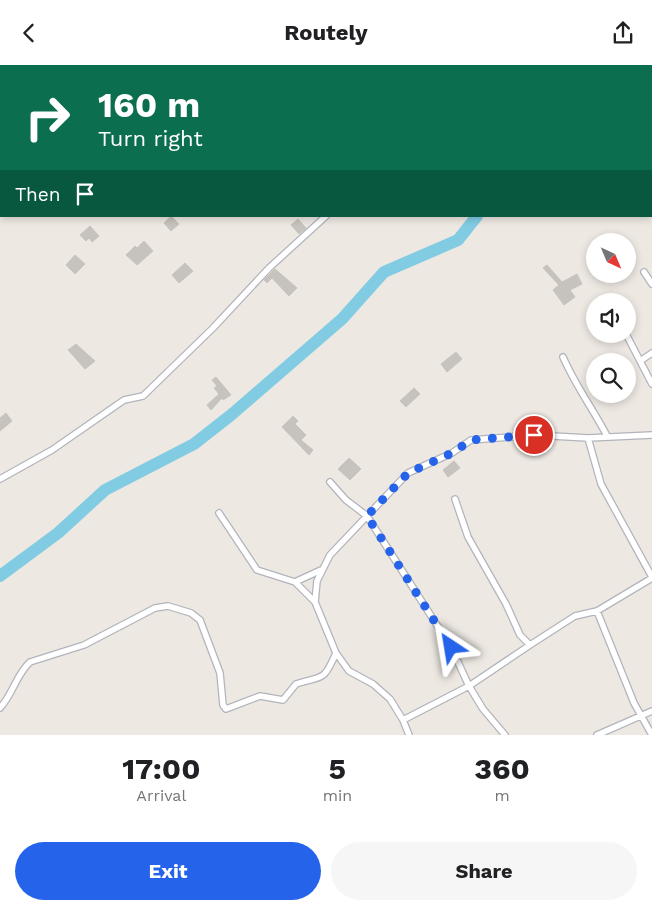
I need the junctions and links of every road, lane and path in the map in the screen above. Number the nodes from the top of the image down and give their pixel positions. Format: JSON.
{"nodes":[{"id":1,"x":325,"y":217,"type":"edge"},
{"id":2,"x":644,"y":272,"type":"dead end"},
{"id":3,"x":652,"y":284,"type":"edge"},
{"id":4,"x":631,"y":343,"type":"edge"},
{"id":5,"x":652,"y":353,"type":"edge"},
{"id":6,"x":563,"y":357,"type":"dead end"},
{"id":7,"x":640,"y":361,"type":"junction"},
{"id":8,"x":652,"y":384,"type":"edge"},
{"id":9,"x":652,"y":435,"type":"edge"},
{"id":10,"x":606,"y":436,"type":"junction"},
{"id":11,"x":588,"y":438,"type":"junction"},
{"id":12,"x":0,"y":479,"type":"edge"},
{"id":13,"x":330,"y":482,"type":"dead end"},
{"id":14,"x":455,"y":499,"type":"dead end"},
{"id":15,"x":219,"y":513,"type":"dead end"},
{"id":16,"x":367,"y":516,"type":"junction"},
{"id":17,"x":321,"y":569,"type":"junction"},
{"id":18,"x":652,"y":577,"type":"edge"},
{"id":19,"x":295,"y":582,"type":"junction"},
{"id":20,"x":315,"y":602,"type":"junction"},
{"id":21,"x":597,"y":611,"type":"junction"},
{"id":22,"x":530,"y":645,"type":"junction"},
{"id":23,"x":336,"y":653,"type":"junction"},
{"id":24,"x":469,"y":686,"type":"junction"},
{"id":25,"x":0,"y":708,"type":"edge"},
{"id":26,"x":652,"y":711,"type":"edge"},
{"id":27,"x":642,"y":716,"type":"junction"},
{"id":28,"x":403,"y":719,"type":"junction"},
{"id":29,"x":409,"y":735,"type":"edge"},
{"id":30,"x":505,"y":735,"type":"edge"},
{"id":31,"x":597,"y":735,"type":"edge"},
{"id":32,"x":652,"y":735,"type":"edge"}],
"edges":[{"from":1,"to":12,"type":"street"},
{"from":2,"to":3,"type":"street"},
{"from":4,"to":7,"type":"street"},
{"from":5,"to":7,"type":"street"},
{"from":6,"to":10,"type":"street"},
{"from":7,"to":8,"type":"street"},
{"from":9,"to":10,"type":"street"},
{"from":10,"to":11,"type":"street"},
{"from":11,"to":16,"type":"street"},
{"from":11,"to":18,"type":"street"},
{"from":13,"to":16,"type":"street"},
{"from":14,"to":22,"type":"street"},
{"from":15,"to":19,"type":"street"},
{"from":16,"to":17,"type":"street"},
{"from":16,"to":24,"type":"street"},
{"from":17,"to":19,"type":"street"},
{"from":17,"to":20,"type":"street"},
{"from":18,"to":21,"type":"street"},
{"from":19,"to":20,"type":"street"},
{"from":20,"to":23,"type":"street"},
{"from":21,"to":22,"type":"street"},
{"from":21,"to":27,"type":"street"},
{"from":22,"to":24,"type":"street"},
{"from":23,"to":25,"type":"street"},
{"from":23,"to":28,"type":"street"},
{"from":24,"to":28,"type":"street"},
{"from":24,"to":30,"type":"street"},
{"from":26,"to":27,"type":"street"},
{"from":27,"to":31,"type":"street"},
{"from":27,"to":32,"type":"street"},
{"from":28,"to":29,"type":"street"}]}
